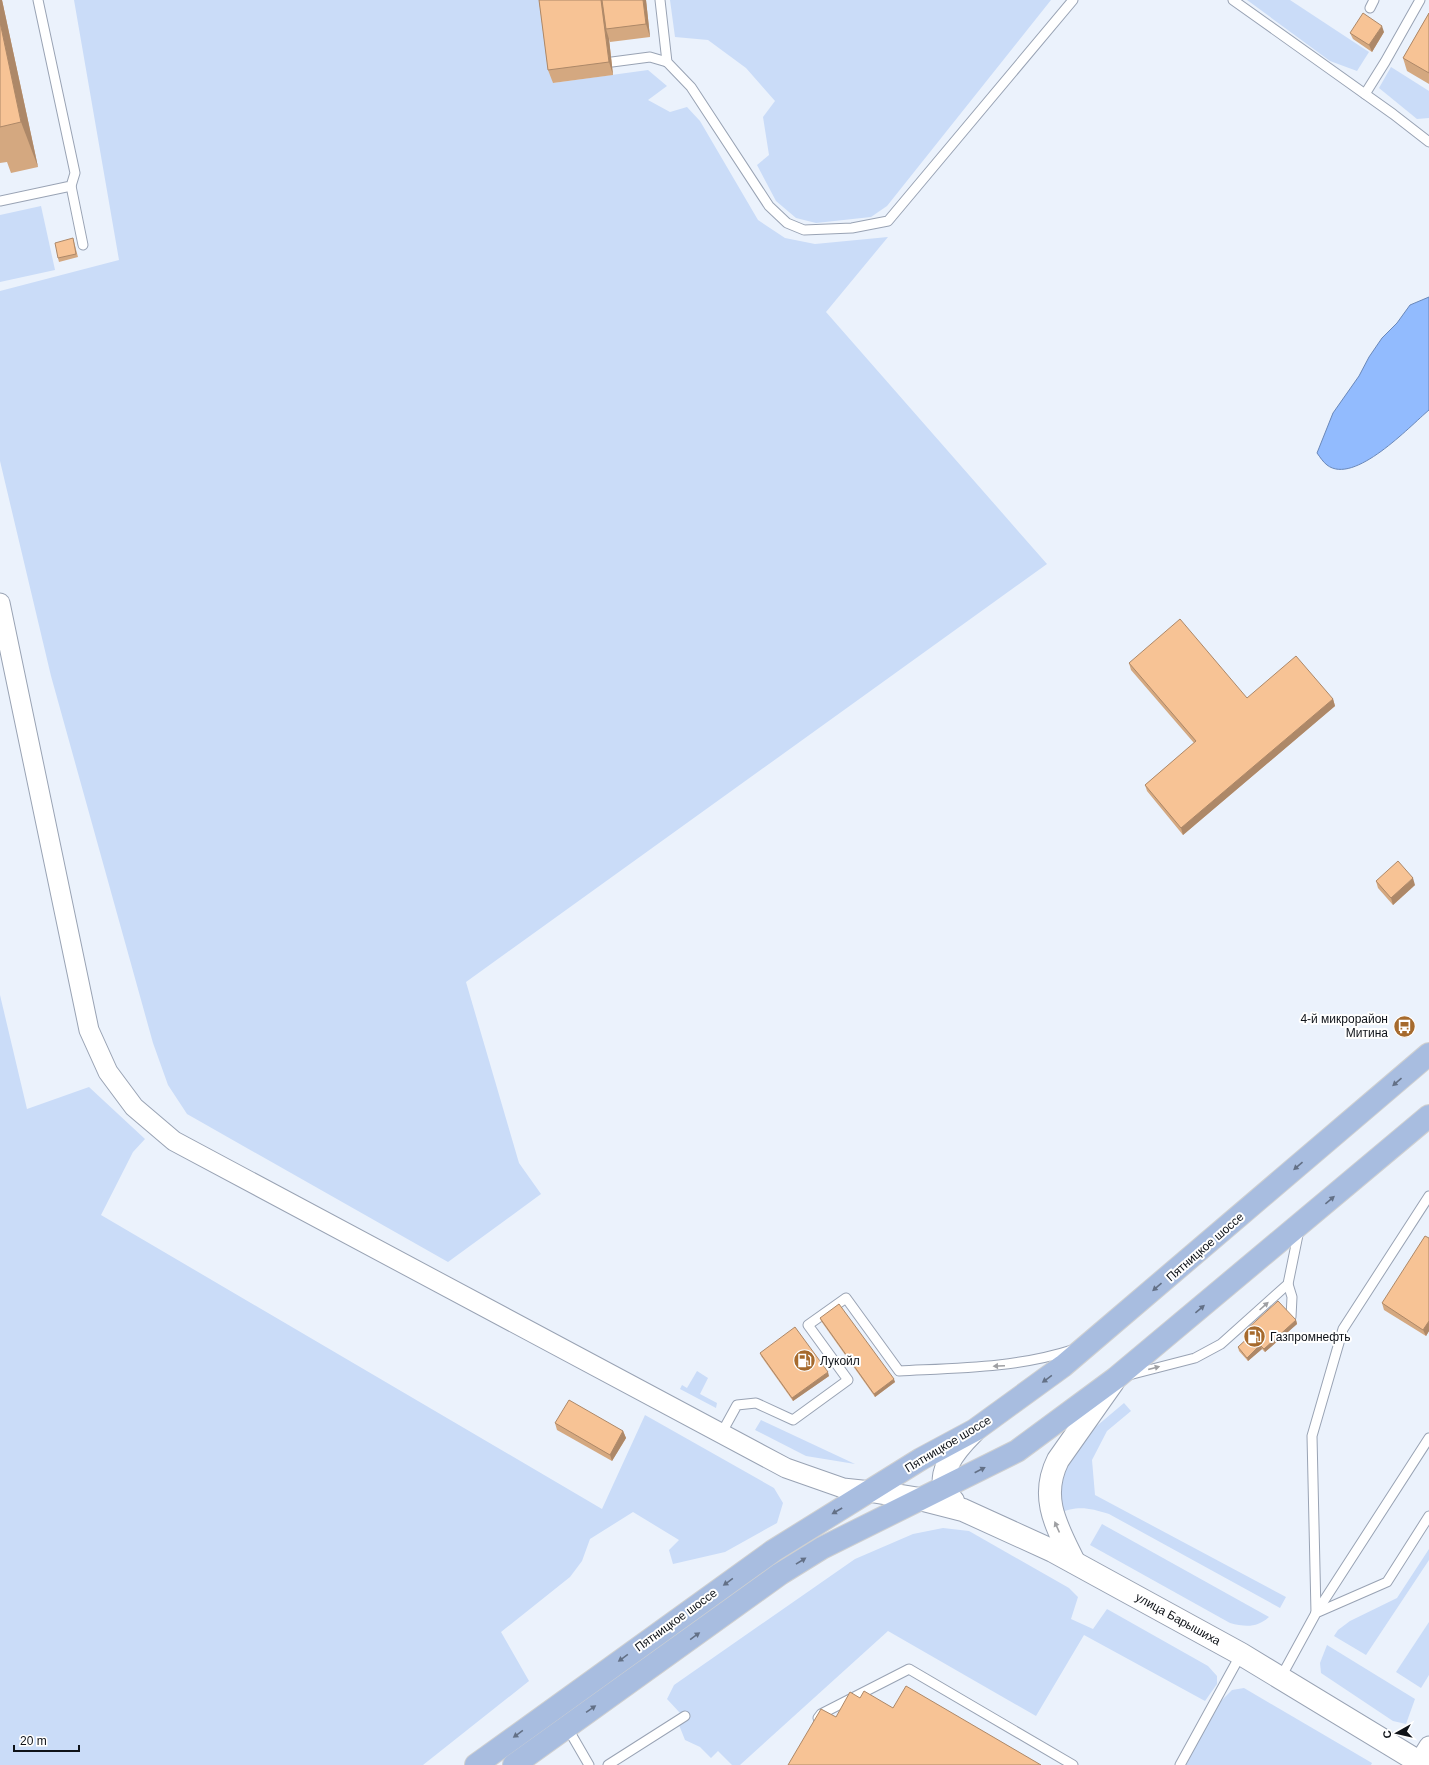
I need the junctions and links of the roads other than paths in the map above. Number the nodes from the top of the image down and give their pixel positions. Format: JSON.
{"nodes":[{"id":1,"x":38,"y":0,"type":"edge"},
{"id":2,"x":660,"y":0,"type":"edge"},
{"id":3,"x":1073,"y":0,"type":"edge"},
{"id":4,"x":1233,"y":0,"type":"edge"},
{"id":5,"x":1420,"y":0,"type":"edge"},
{"id":6,"x":612,"y":62,"type":"dead end"},
{"id":7,"x":668,"y":62,"type":"junction"},
{"id":8,"x":1365,"y":94,"type":"junction"},
{"id":9,"x":1429,"y":142,"type":"edge"},
{"id":10,"x":71,"y":186,"type":"junction"},
{"id":11,"x":0,"y":201,"type":"edge"},
{"id":12,"x":83,"y":245,"type":"dead end"},
{"id":13,"x":0,"y":603,"type":"edge"},
{"id":14,"x":1429,"y":1054,"type":"edge"},
{"id":15,"x":1429,"y":1116,"type":"edge"},
{"id":16,"x":1429,"y":1196,"type":"edge"},
{"id":17,"x":1300,"y":1225,"type":"junction"},
{"id":18,"x":1288,"y":1284,"type":"junction"},
{"id":19,"x":1276,"y":1331,"type":"edge"},
{"id":20,"x":1091,"y":1343,"type":"junction"},
{"id":21,"x":1116,"y":1378,"type":"junction"},
{"id":22,"x":975,"y":1430,"type":"junction"},
{"id":23,"x":722,"y":1434,"type":"junction"},
{"id":24,"x":1429,"y":1438,"type":"edge"},
{"id":25,"x":945,"y":1487,"type":"junction"},
{"id":26,"x":871,"y":1491,"type":"junction"},
{"id":27,"x":920,"y":1499,"type":"junction"},
{"id":28,"x":963,"y":1510,"type":"junction"},
{"id":29,"x":1429,"y":1516,"type":"edge"},
{"id":30,"x":1074,"y":1562,"type":"junction"},
{"id":31,"x":1316,"y":1613,"type":"junction"},
{"id":32,"x":1241,"y":1654,"type":"junction"},
{"id":33,"x":1281,"y":1677,"type":"junction"},
{"id":34,"x":685,"y":1716,"type":"dead end"},
{"id":35,"x":566,"y":1726,"type":"junction"},
{"id":36,"x":813,"y":1726,"type":"edge"},
{"id":37,"x":1422,"y":1759,"type":"edge"},
{"id":38,"x":476,"y":1765,"type":"edge"},
{"id":39,"x":514,"y":1765,"type":"edge"},
{"id":40,"x":589,"y":1765,"type":"edge"},
{"id":41,"x":608,"y":1765,"type":"edge"},
{"id":42,"x":1073,"y":1765,"type":"edge"},
{"id":43,"x":1180,"y":1765,"type":"edge"}],
"edges":[{"from":1,"to":10,"type":"lane"},
{"from":2,"to":7,"type":"lane"},
{"from":3,"to":7,"type":"lane"},
{"from":4,"to":8,"type":"lane"},
{"from":5,"to":8,"type":"lane"},
{"from":6,"to":7,"type":"lane"},
{"from":8,"to":9,"type":"lane"},
{"from":10,"to":11,"type":"lane"},
{"from":10,"to":12,"type":"lane"},
{"from":13,"to":23,"type":"street"},
{"from":14,"to":20,"type":"main road","name":"Пятницкое шоссе","one_way":true},
{"from":17,"to":15,"type":"main road","name":"Пятницкое шоссе","one_way":true},
{"from":16,"to":31,"type":"lane"},
{"from":17,"to":18,"type":"lane"},
{"from":21,"to":17,"type":"main road","name":"Пятницкое шоссе","one_way":true},
{"from":18,"to":19,"type":"lane"},
{"from":21,"to":18,"type":"lane","one_way":true},
{"from":20,"to":22,"type":"main road","name":"Пятницкое шоссе","one_way":true},
{"from":20,"to":23,"type":"lane","one_way":true},
{"from":25,"to":21,"type":"main road","name":"Пятницкое шоссе","one_way":true},
{"from":30,"to":21,"type":"main road","one_way":true},
{"from":22,"to":25,"type":"main road"},
{"from":22,"to":26,"type":"main road","name":"Пятницкое шоссе"},
{"from":23,"to":26,"type":"street"},
{"from":24,"to":31,"type":"lane"},
{"from":25,"to":27,"type":"main road","name":"Пятницкое шоссе"},
{"from":25,"to":28,"type":"main road"},
{"from":26,"to":27,"type":"main road","name":"улица Барышиха"},
{"from":26,"to":38,"type":"main road","name":"Пятницкое шоссе","one_way":true},
{"from":27,"to":28,"type":"main road","name":"улица Барышиха"},
{"from":35,"to":27,"type":"main road","name":"Пятницкое шоссе","one_way":true},
{"from":28,"to":30,"type":"main road","name":"улица Барышиха"},
{"from":29,"to":31,"type":"lane"},
{"from":30,"to":32,"type":"main road","name":"улица Барышиха"},
{"from":31,"to":33,"type":"lane"},
{"from":32,"to":33,"type":"main road","name":"улица Барышиха"},
{"from":32,"to":43,"type":"lane"},
{"from":33,"to":37,"type":"main road","name":"улица Барышиха"},
{"from":34,"to":41,"type":"lane"},
{"from":35,"to":39,"type":"main road","name":"Пятницкое шоссе"},
{"from":35,"to":40,"type":"lane"},
{"from":36,"to":42,"type":"lane"}]}
